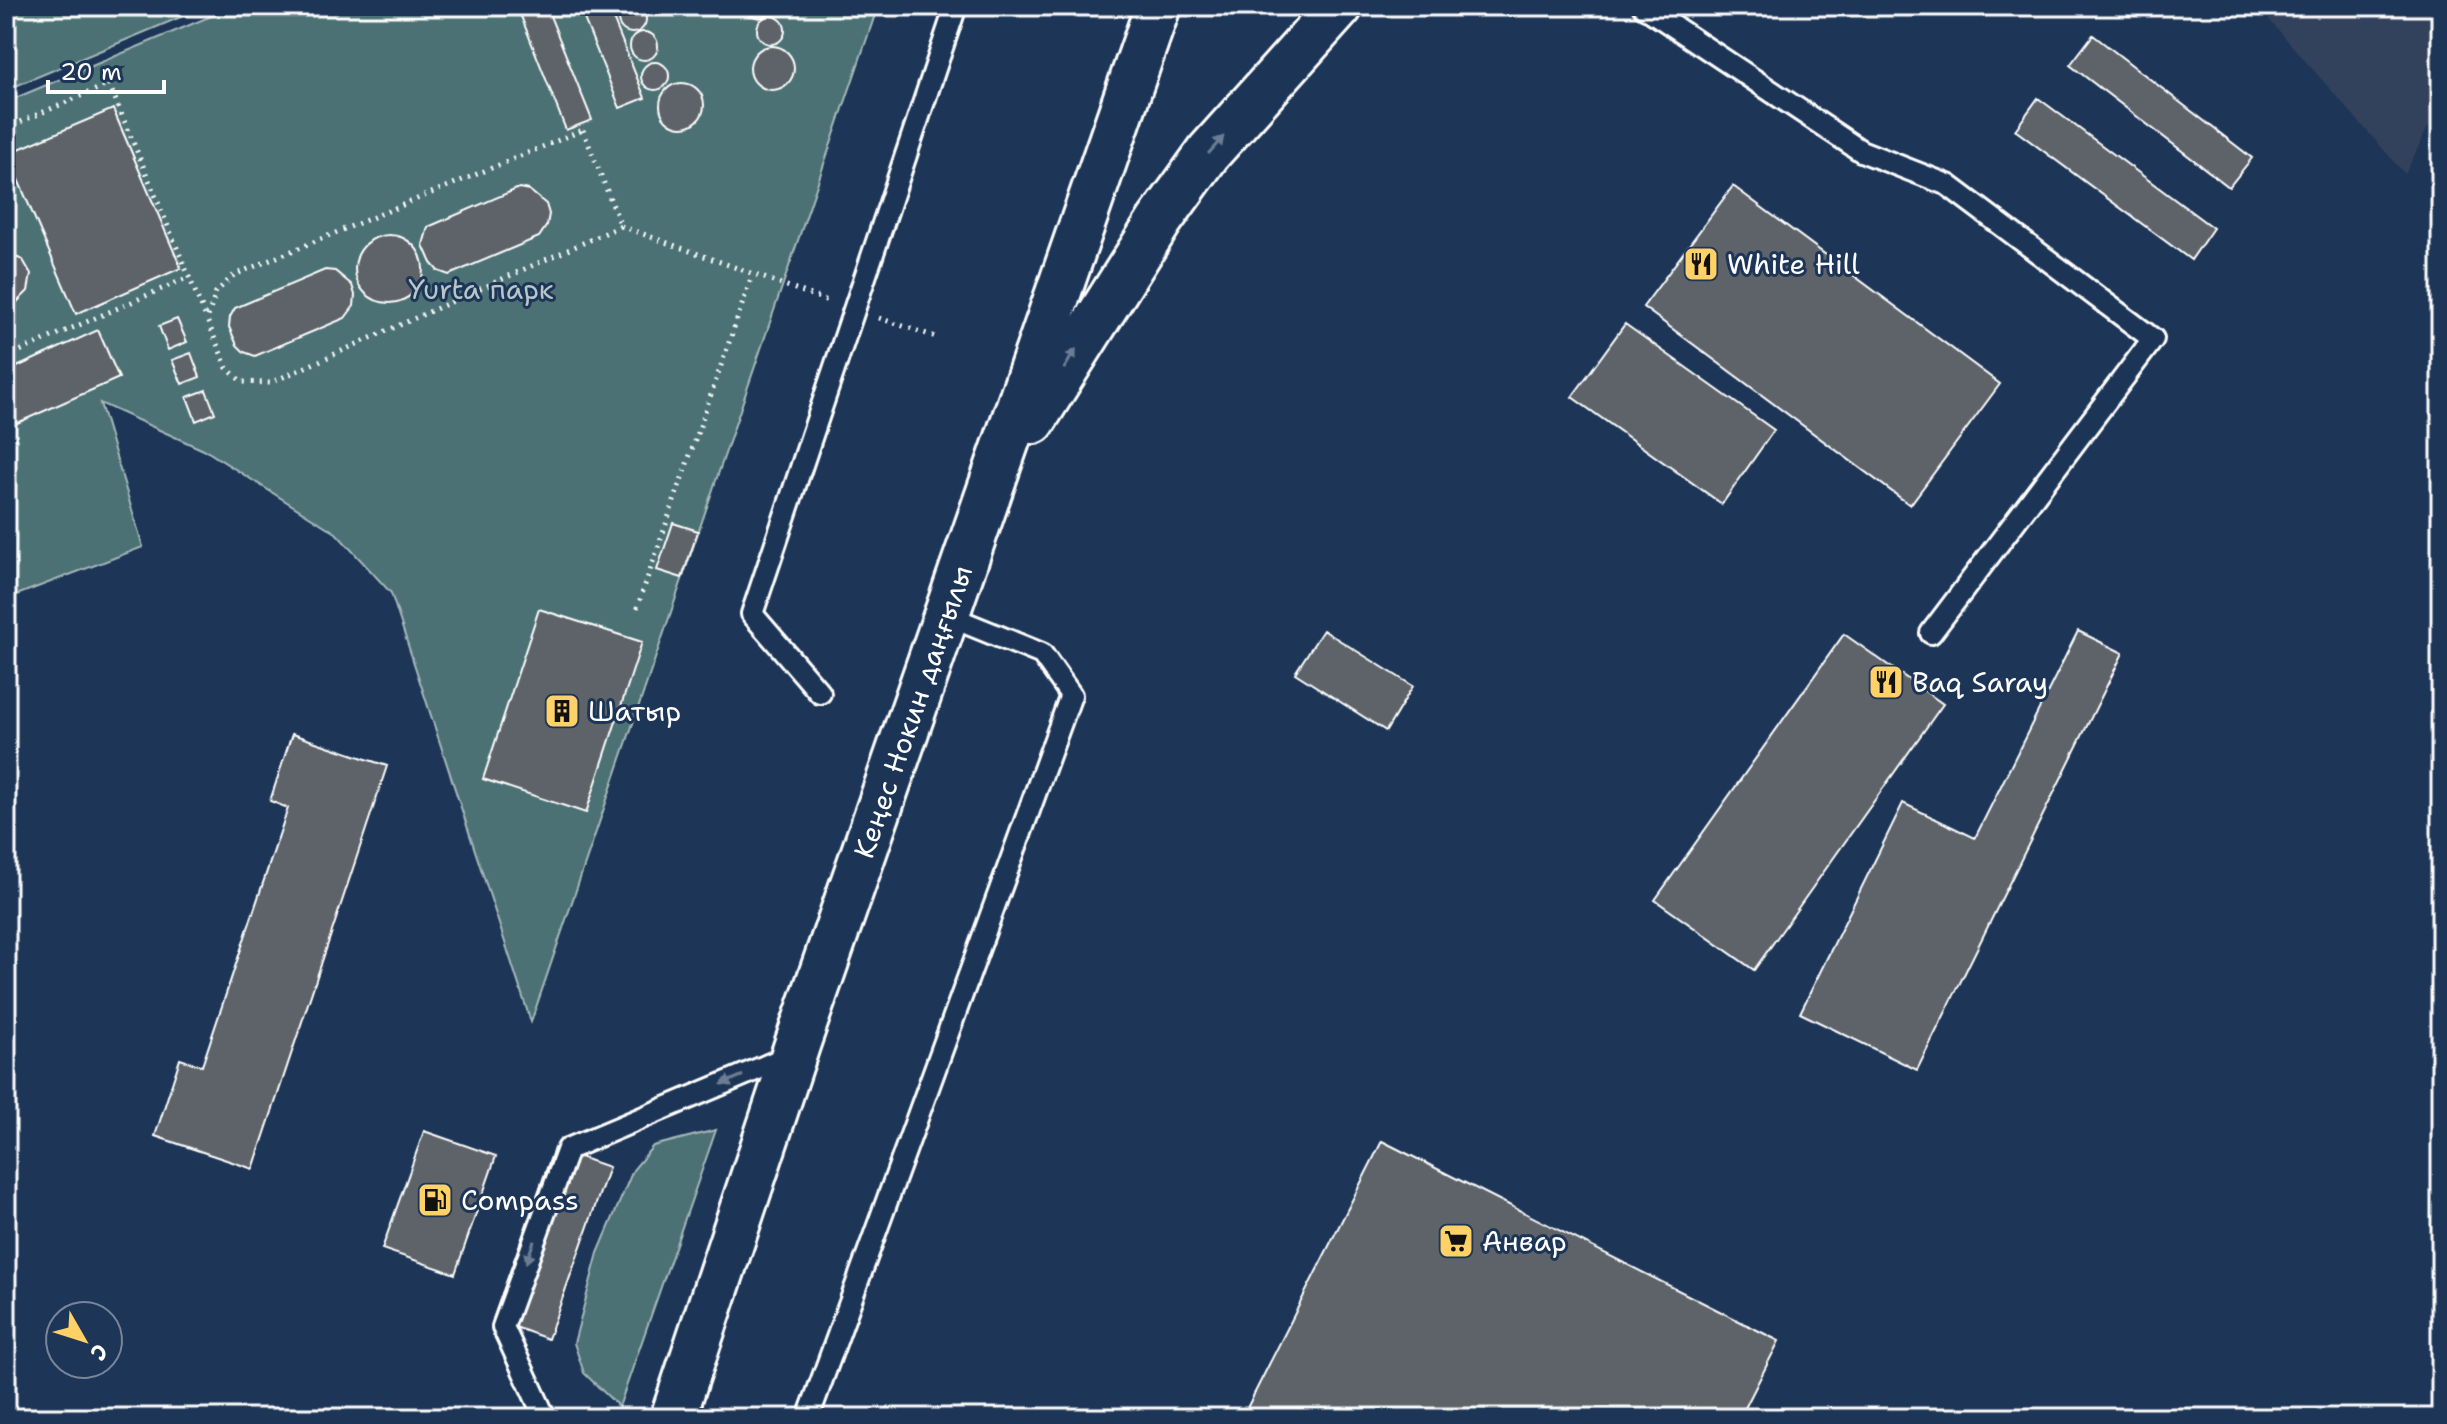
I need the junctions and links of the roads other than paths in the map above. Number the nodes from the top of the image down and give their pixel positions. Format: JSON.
{"nodes":[{"id":1,"x":956,"y":6,"type":"edge"},
{"id":2,"x":1158,"y":6,"type":"edge"},
{"id":3,"x":1340,"y":6,"type":"edge"},
{"id":4,"x":1643,"y":6,"type":"edge"},
{"id":5,"x":986,"y":498,"type":"junction"},
{"id":6,"x":946,"y":615,"type":"junction"},
{"id":7,"x":1931,"y":633,"type":"dead end"},
{"id":8,"x":820,"y":693,"type":"dead end"},
{"id":9,"x":798,"y":1042,"type":"junction"},
{"id":10,"x":545,"y":1418,"type":"edge"},
{"id":11,"x":673,"y":1418,"type":"edge"},
{"id":12,"x":808,"y":1418,"type":"edge"}],
"edges":[{"from":1,"to":8,"type":"lane"},
{"from":2,"to":5,"type":"highway","name":"Кеңес Нокин даңғылы"},
{"from":5,"to":3,"type":"highway","one_way":true},
{"from":4,"to":7,"type":"lane"},
{"from":5,"to":6,"type":"highway","name":"Кеңес Нокин даңғылы"},
{"from":6,"to":9,"type":"highway","name":"Кеңес Нокин даңғылы"},
{"from":6,"to":12,"type":"lane"},
{"from":9,"to":10,"type":"lane","one_way":true},
{"from":9,"to":11,"type":"highway","name":"Кеңес Нокин даңғылы"}]}
